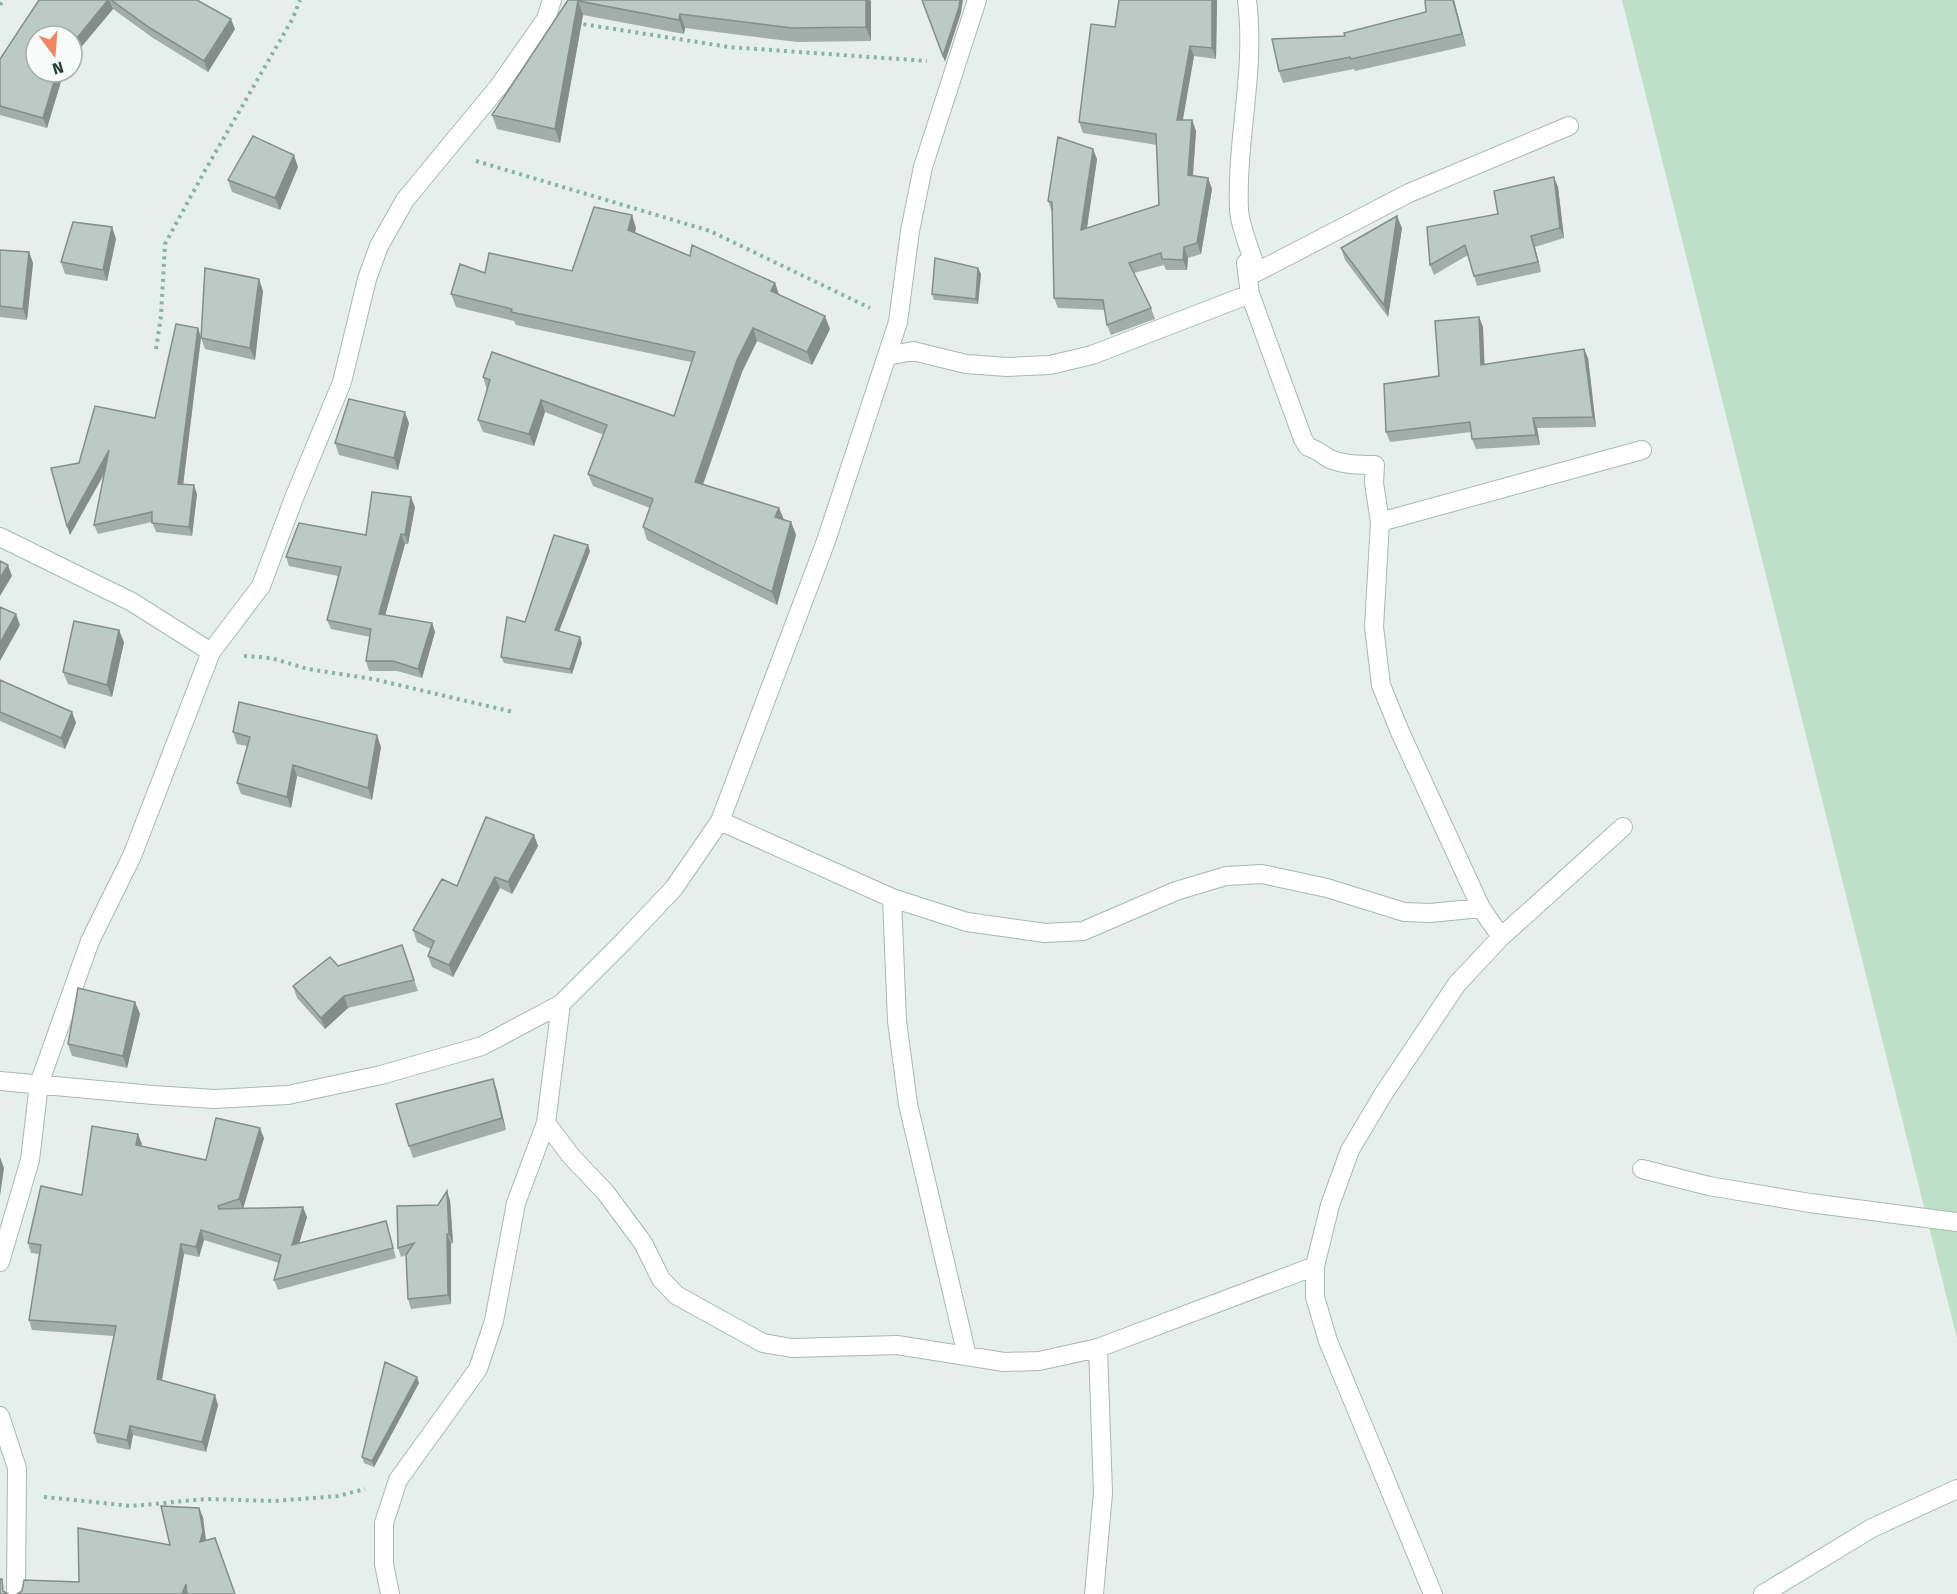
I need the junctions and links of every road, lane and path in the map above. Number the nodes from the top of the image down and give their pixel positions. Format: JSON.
{"nodes":[{"id":1,"x":3,"y":0,"type":"edge"},
{"id":2,"x":300,"y":0,"type":"edge"},
{"id":3,"x":552,"y":0,"type":"edge"},
{"id":4,"x":977,"y":0,"type":"edge"},
{"id":5,"x":1247,"y":0,"type":"edge"},
{"id":6,"x":0,"y":5,"type":"edge"},
{"id":7,"x":546,"y":19,"type":"junction"},
{"id":8,"x":956,"y":63,"type":"junction"},
{"id":9,"x":1569,"y":126,"type":"dead end"},
{"id":10,"x":446,"y":152,"type":"junction"},
{"id":11,"x":1257,"y":272,"type":"junction"},
{"id":12,"x":1250,"y":294,"type":"junction"},
{"id":13,"x":898,"y":322,"type":"junction"},
{"id":14,"x":156,"y":349,"type":"dead end"},
{"id":15,"x":887,"y":356,"type":"junction"},
{"id":16,"x":1642,"y":450,"type":"dead end"},
{"id":17,"x":1380,"y":522,"type":"junction"},
{"id":18,"x":0,"y":537,"type":"edge"},
{"id":19,"x":211,"y":652,"type":"junction"},
{"id":20,"x":513,"y":712,"type":"dead end"},
{"id":21,"x":720,"y":821,"type":"junction"},
{"id":22,"x":1623,"y":827,"type":"dead end"},
{"id":23,"x":892,"y":898,"type":"junction"},
{"id":24,"x":1481,"y":908,"type":"junction"},
{"id":25,"x":1502,"y":937,"type":"junction"},
{"id":26,"x":561,"y":1004,"type":"junction"},
{"id":27,"x":0,"y":1082,"type":"edge"},
{"id":28,"x":39,"y":1084,"type":"junction"},
{"id":29,"x":546,"y":1123,"type":"junction"},
{"id":30,"x":1642,"y":1169,"type":"dead end"},
{"id":31,"x":1957,"y":1222,"type":"edge"},
{"id":32,"x":0,"y":1262,"type":"edge"},
{"id":33,"x":1315,"y":1266,"type":"junction"},
{"id":34,"x":1098,"y":1348,"type":"junction"},
{"id":35,"x":967,"y":1356,"type":"junction"},
{"id":36,"x":0,"y":1416,"type":"edge"},
{"id":37,"x":398,"y":1480,"type":"junction"},
{"id":38,"x":1957,"y":1489,"type":"edge"},
{"id":39,"x":16,"y":1496,"type":"junction"},
{"id":40,"x":15,"y":1594,"type":"edge"},
{"id":41,"x":390,"y":1594,"type":"edge"},
{"id":42,"x":1094,"y":1594,"type":"edge"},
{"id":43,"x":1433,"y":1594,"type":"edge"},
{"id":44,"x":1763,"y":1594,"type":"edge"}],
"edges":[{"from":1,"to":6,"type":"path"},
{"from":2,"to":14,"type":"path"},
{"from":3,"to":7,"type":"street"},
{"from":4,"to":8,"type":"street"},
{"from":5,"to":11,"type":"street"},
{"from":7,"to":8,"type":"path"},
{"from":7,"to":10,"type":"street"},
{"from":8,"to":13,"type":"street"},
{"from":9,"to":11,"type":"street"},
{"from":10,"to":13,"type":"path"},
{"from":10,"to":19,"type":"street"},
{"from":11,"to":12,"type":"street"},
{"from":12,"to":15,"type":"street"},
{"from":12,"to":17,"type":"street"},
{"from":13,"to":15,"type":"street"},
{"from":15,"to":21,"type":"street"},
{"from":16,"to":17,"type":"street"},
{"from":17,"to":24,"type":"street"},
{"from":18,"to":19,"type":"street"},
{"from":19,"to":20,"type":"path"},
{"from":19,"to":28,"type":"street"},
{"from":21,"to":23,"type":"street"},
{"from":21,"to":26,"type":"street"},
{"from":22,"to":25,"type":"street"},
{"from":23,"to":24,"type":"street"},
{"from":23,"to":35,"type":"street"},
{"from":24,"to":25,"type":"street"},
{"from":25,"to":33,"type":"street"},
{"from":26,"to":28,"type":"street"},
{"from":26,"to":29,"type":"street"},
{"from":27,"to":28,"type":"street"},
{"from":28,"to":32,"type":"street"},
{"from":29,"to":35,"type":"street"},
{"from":29,"to":37,"type":"street"},
{"from":30,"to":31,"type":"street"},
{"from":33,"to":34,"type":"street"},
{"from":33,"to":43,"type":"street"},
{"from":34,"to":35,"type":"street"},
{"from":34,"to":42,"type":"street"},
{"from":36,"to":39,"type":"street"},
{"from":37,"to":39,"type":"path"},
{"from":37,"to":41,"type":"street"},
{"from":38,"to":44,"type":"street"},
{"from":39,"to":40,"type":"street"}]}
